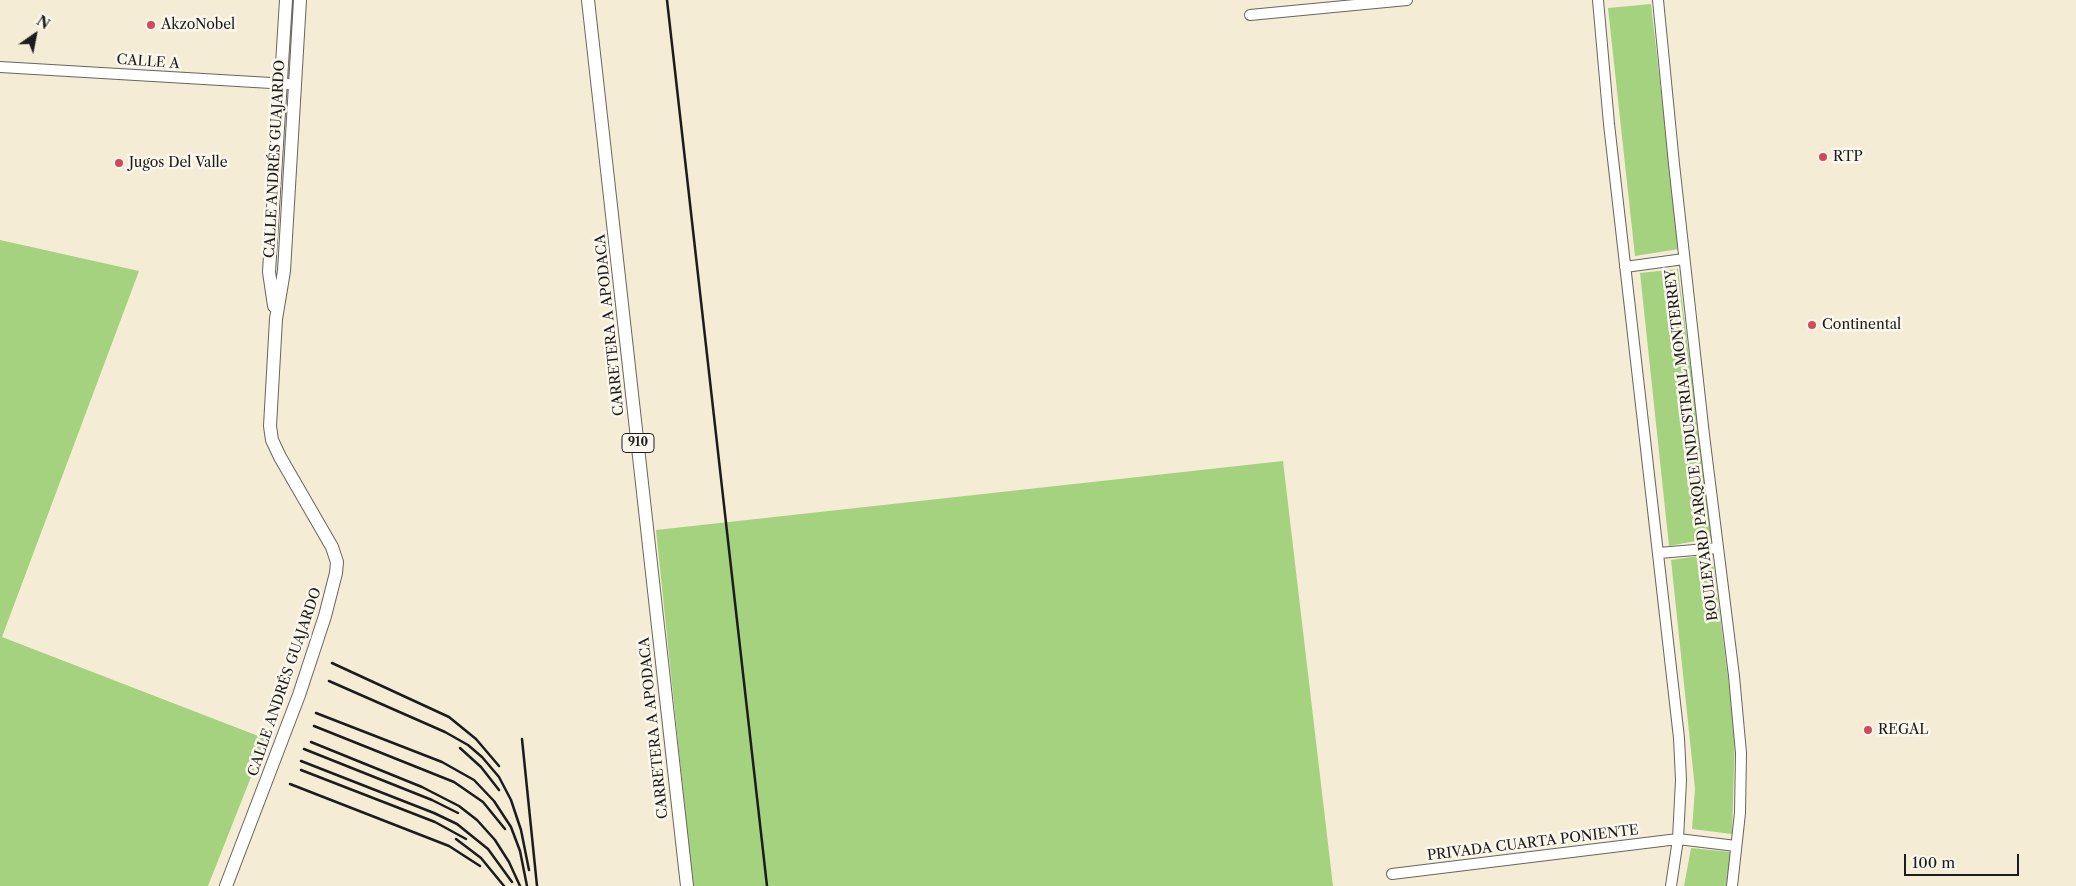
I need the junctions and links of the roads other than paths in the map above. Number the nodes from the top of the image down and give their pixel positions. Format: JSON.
{"nodes":[{"id":1,"x":286,"y":0,"type":"edge"},
{"id":2,"x":300,"y":0,"type":"edge"},
{"id":3,"x":583,"y":0,"type":"edge"},
{"id":4,"x":588,"y":0,"type":"edge"},
{"id":5,"x":1407,"y":0,"type":"edge"},
{"id":6,"x":1598,"y":0,"type":"edge"},
{"id":7,"x":1658,"y":0,"type":"edge"},
{"id":8,"x":1250,"y":15,"type":"dead end"},
{"id":9,"x":0,"y":66,"type":"edge"},
{"id":10,"x":288,"y":84,"type":"junction"},
{"id":11,"x":1684,"y":259,"type":"junction"},
{"id":12,"x":1625,"y":267,"type":"junction"},
{"id":13,"x":1718,"y":548,"type":"junction"},
{"id":14,"x":1659,"y":553,"type":"junction"},
{"id":15,"x":1678,"y":839,"type":"junction"},
{"id":16,"x":1736,"y":846,"type":"junction"},
{"id":17,"x":1392,"y":874,"type":"dead end"},
{"id":18,"x":226,"y":886,"type":"edge"},
{"id":19,"x":682,"y":886,"type":"edge"},
{"id":20,"x":687,"y":886,"type":"edge"},
{"id":21,"x":1671,"y":886,"type":"edge"},
{"id":22,"x":1732,"y":886,"type":"edge"}],
"edges":[{"from":1,"to":10,"type":"main road","name":"CALLE ANDRÉS GUAJARDO"},
{"from":2,"to":10,"type":"main road","name":"CALLE ANDRÉS GUAJARDO"},
{"from":3,"to":19,"type":"main road","number":"910"},
{"from":4,"to":20,"type":"main road","name":"CARRETERA A APODACA","number":"910"},
{"from":5,"to":8,"type":"street"},
{"from":6,"to":12,"type":"street"},
{"from":7,"to":11,"type":"street","name":"BOULEVARD PARQUE INDUSTRIAL MONTERREY"},
{"from":9,"to":10,"type":"street","name":"CALLE A"},
{"from":10,"to":18,"type":"main road","name":"CALLE ANDRÉS GUAJARDO"},
{"from":11,"to":12,"type":"street"},
{"from":11,"to":13,"type":"street","name":"BOULEVARD PARQUE INDUSTRIAL MONTERREY"},
{"from":12,"to":14,"type":"street"},
{"from":13,"to":14,"type":"street"},
{"from":13,"to":16,"type":"street","name":"BOULEVARD PARQUE INDUSTRIAL MONTERREY"},
{"from":14,"to":15,"type":"street"},
{"from":15,"to":16,"type":"street","name":"PRIVADA CUARTA PONIENTE"},
{"from":15,"to":17,"type":"street","name":"PRIVADA CUARTA PONIENTE"},
{"from":15,"to":21,"type":"street"},
{"from":16,"to":22,"type":"street","name":"BOULEVARD PARQUE INDUSTRIAL MONTERREY"}]}
